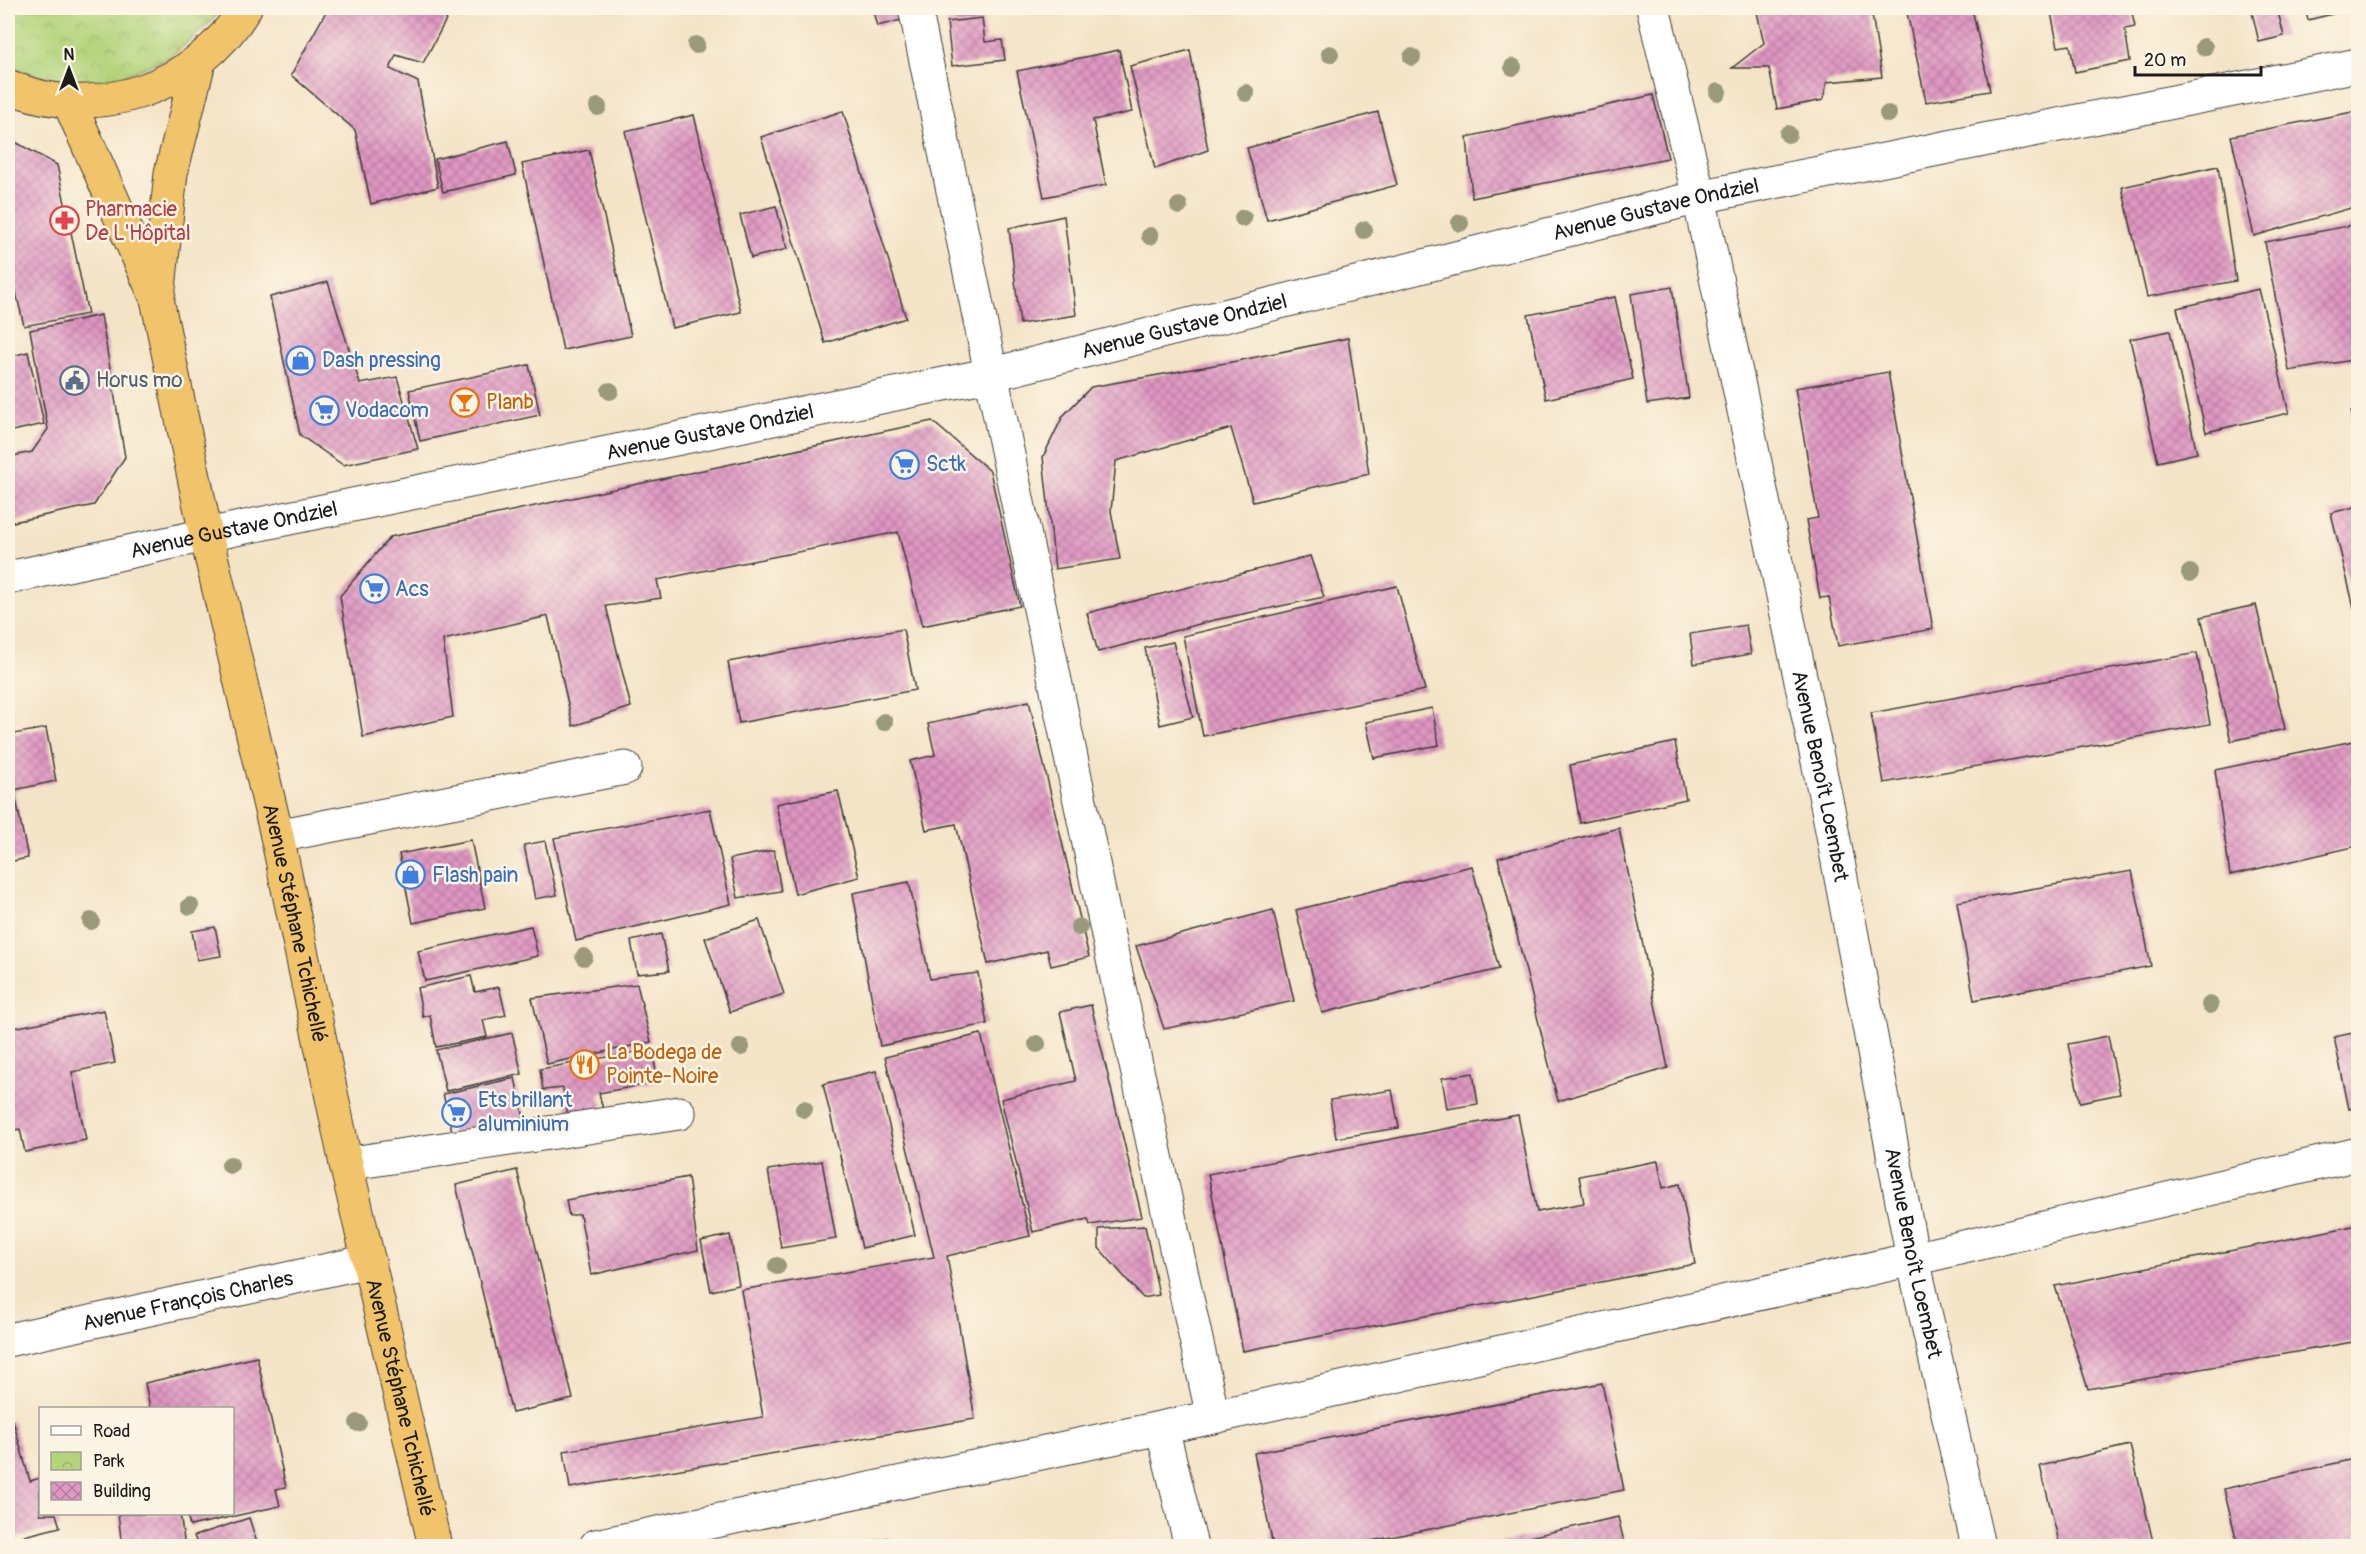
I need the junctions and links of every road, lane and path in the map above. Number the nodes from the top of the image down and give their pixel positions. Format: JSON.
{"nodes":[{"id":1,"x":245,"y":8,"type":"edge"},
{"id":2,"x":915,"y":8,"type":"edge"},
{"id":3,"x":1653,"y":8,"type":"edge"},
{"id":4,"x":199,"y":62,"type":"junction"},
{"id":5,"x":2358,"y":65,"type":"edge"},
{"id":6,"x":8,"y":86,"type":"edge"},
{"id":7,"x":69,"y":102,"type":"junction"},
{"id":8,"x":1699,"y":197,"type":"junction"},
{"id":9,"x":157,"y":299,"type":"junction"},
{"id":10,"x":993,"y":374,"type":"junction"},
{"id":11,"x":206,"y":535,"type":"junction"},
{"id":12,"x":8,"y":578,"type":"edge"},
{"id":13,"x":625,"y":768,"type":"dead end"},
{"id":14,"x":277,"y":836,"type":"junction"},
{"id":15,"x":679,"y":1113,"type":"dead end"},
{"id":16,"x":2358,"y":1154,"type":"edge"},
{"id":17,"x":346,"y":1164,"type":"junction"},
{"id":18,"x":1912,"y":1259,"type":"junction"},
{"id":19,"x":369,"y":1261,"type":"junction"},
{"id":20,"x":8,"y":1340,"type":"edge"},
{"id":21,"x":1213,"y":1417,"type":"junction"},
{"id":22,"x":1162,"y":1428,"type":"junction"},
{"id":23,"x":435,"y":1546,"type":"edge"},
{"id":24,"x":596,"y":1546,"type":"edge"},
{"id":25,"x":1191,"y":1546,"type":"edge"},
{"id":26,"x":1978,"y":1546,"type":"edge"}],
"edges":[{"from":1,"to":4,"type":"highway"},
{"from":2,"to":10,"type":"street"},
{"from":3,"to":8,"type":"street","name":"Avenue Benoît Loembet"},
{"from":4,"to":7,"type":"highway"},
{"from":4,"to":9,"type":"highway","name":"Avenue Stéphane Tchichellé"},
{"from":5,"to":8,"type":"street","name":"Avenue Gustave Ondziel"},
{"from":6,"to":7,"type":"highway"},
{"from":7,"to":9,"type":"highway","name":"Avenue Stéphane Tchichellé"},
{"from":8,"to":10,"type":"street","name":"Avenue Gustave Ondziel"},
{"from":8,"to":18,"type":"street","name":"Avenue Benoît Loembet"},
{"from":9,"to":11,"type":"highway","name":"Avenue Stéphane Tchichellé"},
{"from":10,"to":11,"type":"street","name":"Avenue Gustave Ondziel"},
{"from":10,"to":21,"type":"street"},
{"from":11,"to":12,"type":"street","name":"Avenue Gustave Ondziel"},
{"from":11,"to":14,"type":"highway","name":"Avenue Stéphane Tchichellé"},
{"from":13,"to":14,"type":"street"},
{"from":14,"to":17,"type":"highway","name":"Avenue Stéphane Tchichellé"},
{"from":15,"to":17,"type":"street"},
{"from":16,"to":18,"type":"street"},
{"from":17,"to":19,"type":"highway","name":"Avenue Stéphane Tchichellé"},
{"from":18,"to":21,"type":"street"},
{"from":18,"to":26,"type":"street","name":"Avenue Benoît Loembet"},
{"from":19,"to":20,"type":"street","name":"Avenue François Charles"},
{"from":19,"to":23,"type":"highway","name":"Avenue Stéphane Tchichellé"},
{"from":21,"to":22,"type":"street"},
{"from":22,"to":24,"type":"street"},
{"from":22,"to":25,"type":"street"}]}
